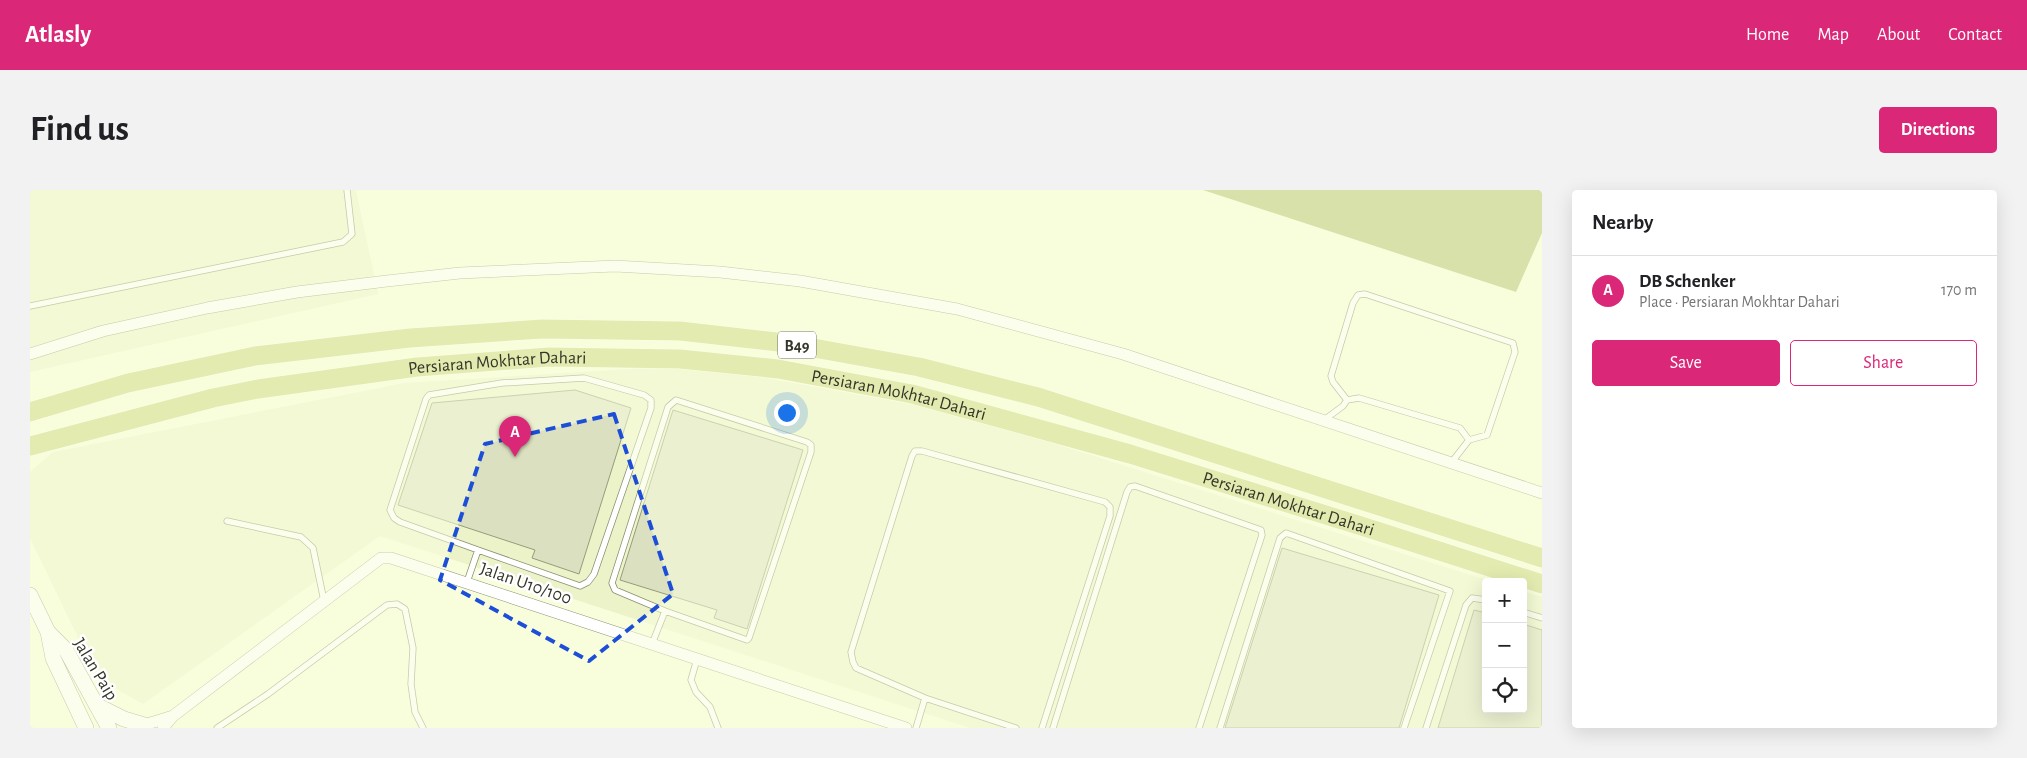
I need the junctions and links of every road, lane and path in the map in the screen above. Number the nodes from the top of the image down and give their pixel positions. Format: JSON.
{"nodes":[{"id":1,"x":347,"y":190,"type":"edge"},
{"id":2,"x":30,"y":306,"type":"edge"},
{"id":3,"x":30,"y":354,"type":"edge"},
{"id":4,"x":1347,"y":400,"type":"junction"},
{"id":5,"x":30,"y":412,"type":"edge"},
{"id":6,"x":1323,"y":421,"type":"junction"},
{"id":7,"x":1469,"y":440,"type":"junction"},
{"id":8,"x":30,"y":446,"type":"edge"},
{"id":9,"x":1452,"y":463,"type":"junction"},
{"id":10,"x":1542,"y":493,"type":"edge"},
{"id":11,"x":227,"y":521,"type":"dead end"},
{"id":12,"x":478,"y":550,"type":"junction"},
{"id":13,"x":1542,"y":558,"type":"edge"},
{"id":14,"x":467,"y":582,"type":"junction"},
{"id":15,"x":1542,"y":584,"type":"edge"},
{"id":16,"x":30,"y":595,"type":"edge"},
{"id":17,"x":1482,"y":599,"type":"edge"},
{"id":18,"x":324,"y":601,"type":"junction"},
{"id":19,"x":665,"y":611,"type":"junction"},
{"id":20,"x":1527,"y":613,"type":"edge"},
{"id":21,"x":1542,"y":618,"type":"edge"},
{"id":22,"x":48,"y":632,"type":"junction"},
{"id":23,"x":652,"y":644,"type":"junction"},
{"id":24,"x":697,"y":659,"type":"junction"},
{"id":25,"x":925,"y":698,"type":"junction"},
{"id":26,"x":96,"y":705,"type":"junction"},
{"id":27,"x":173,"y":716,"type":"junction"},
{"id":28,"x":142,"y":726,"type":"edge"},
{"id":29,"x":85,"y":727,"type":"edge"},
{"id":30,"x":109,"y":728,"type":"edge"},
{"id":31,"x":163,"y":728,"type":"edge"},
{"id":32,"x":217,"y":728,"type":"edge"},
{"id":33,"x":423,"y":728,"type":"edge"},
{"id":34,"x":718,"y":728,"type":"edge"},
{"id":35,"x":906,"y":728,"type":"edge"},
{"id":36,"x":916,"y":728,"type":"edge"},
{"id":37,"x":1016,"y":728,"type":"edge"},
{"id":38,"x":1042,"y":728,"type":"edge"},
{"id":39,"x":1053,"y":728,"type":"edge"},
{"id":40,"x":1198,"y":728,"type":"edge"},
{"id":41,"x":1220,"y":728,"type":"edge"},
{"id":42,"x":1404,"y":728,"type":"edge"},
{"id":43,"x":1426,"y":728,"type":"edge"}],
"edges":[{"from":1,"to":2,"type":"lane"},
{"from":3,"to":6,"type":"street"},
{"from":4,"to":6,"type":"lane"},
{"from":4,"to":7,"type":"lane"},
{"from":4,"to":7,"type":"lane"},
{"from":5,"to":13,"type":"main road","name":"Persiaran Mokhtar Dahari","number":"B49"},
{"from":6,"to":9,"type":"street"},
{"from":7,"to":9,"type":"lane"},
{"from":8,"to":15,"type":"main road","name":"Persiaran Mokhtar Dahari","number":"B49"},
{"from":9,"to":10,"type":"street"},
{"from":11,"to":18,"type":"lane"},
{"from":12,"to":12,"type":"lane"},
{"from":12,"to":14,"type":"lane"},
{"from":14,"to":18,"type":"street","name":"Jalan U10/100"},
{"from":14,"to":23,"type":"street","name":"Jalan U10/100"},
{"from":16,"to":22,"type":"street","name":"Jalan Paip"},
{"from":17,"to":43,"type":"lane"},
{"from":18,"to":27,"type":"street","name":"Jalan U10/100"},
{"from":19,"to":19,"type":"lane"},
{"from":19,"to":23,"type":"lane"},
{"from":20,"to":21,"type":"lane"},
{"from":22,"to":26,"type":"street","name":"Jalan Paip"},
{"from":22,"to":29,"type":"street","name":"Jalan Paip"},
{"from":23,"to":24,"type":"street","name":"Jalan U10/100"},
{"from":24,"to":34,"type":"lane"},
{"from":24,"to":35,"type":"street","name":"Jalan U10/100"},
{"from":25,"to":36,"type":"lane"},
{"from":25,"to":37,"type":"lane"},
{"from":25,"to":38,"type":"lane"},
{"from":26,"to":28,"type":"street"},
{"from":26,"to":30,"type":"street","name":"Jalan Paip"},
{"from":27,"to":28,"type":"street","name":"Jalan U10/100"},
{"from":27,"to":31,"type":"street","name":"Jalan U10/100"},
{"from":32,"to":33,"type":"lane"},
{"from":39,"to":40,"type":"lane"},
{"from":41,"to":42,"type":"lane"}]}
